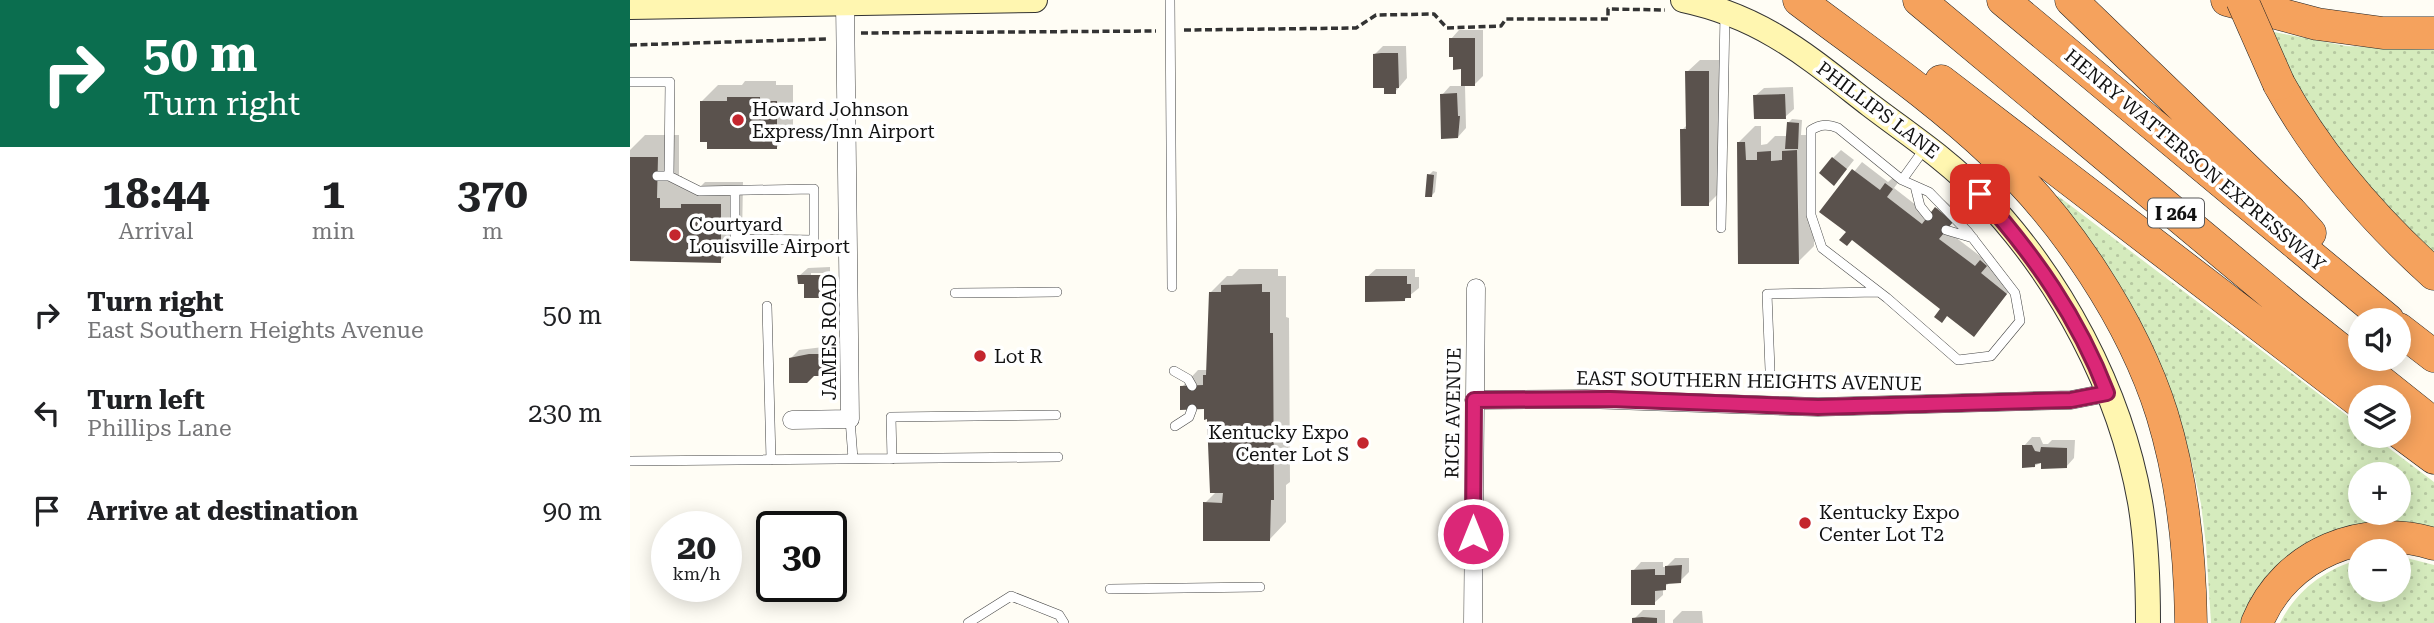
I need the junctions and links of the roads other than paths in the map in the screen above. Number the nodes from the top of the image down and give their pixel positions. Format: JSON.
{"nodes":[{"id":1,"x":1035,"y":0,"type":"edge"},
{"id":2,"x":1170,"y":0,"type":"edge"},
{"id":3,"x":1799,"y":0,"type":"edge"},
{"id":4,"x":1833,"y":0,"type":"edge"},
{"id":5,"x":1919,"y":0,"type":"edge"},
{"id":6,"x":2003,"y":0,"type":"edge"},
{"id":7,"x":2071,"y":0,"type":"edge"},
{"id":8,"x":2227,"y":0,"type":"edge"},
{"id":9,"x":2242,"y":0,"type":"edge"},
{"id":10,"x":728,"y":2,"type":"edge"},
{"id":11,"x":845,"y":2,"type":"junction"},
{"id":12,"x":1678,"y":6,"type":"edge"},
{"id":13,"x":630,"y":7,"type":"edge"},
{"id":14,"x":1725,"y":11,"type":"junction"},
{"id":15,"x":2434,"y":33,"type":"edge"},
{"id":16,"x":630,"y":82,"type":"edge"},
{"id":17,"x":1926,"y":147,"type":"junction"},
{"id":18,"x":657,"y":176,"type":"dead end"},
{"id":19,"x":669,"y":176,"type":"junction"},
{"id":20,"x":1902,"y":180,"type":"junction"},
{"id":21,"x":1915,"y":186,"type":"junction"},
{"id":22,"x":735,"y":191,"type":"junction"},
{"id":23,"x":1928,"y":216,"type":"dead end"},
{"id":24,"x":1721,"y":228,"type":"dead end"},
{"id":25,"x":1946,"y":230,"type":"dead end"},
{"id":26,"x":1973,"y":239,"type":"junction"},
{"id":27,"x":2434,"y":274,"type":"edge"},
{"id":28,"x":1172,"y":287,"type":"dead end"},
{"id":29,"x":1476,"y":288,"type":"dead end"},
{"id":30,"x":1057,"y":292,"type":"dead end"},
{"id":31,"x":1879,"y":292,"type":"junction"},
{"id":32,"x":955,"y":293,"type":"dead end"},
{"id":33,"x":767,"y":306,"type":"dead end"},
{"id":34,"x":2374,"y":308,"type":"edge"},
{"id":35,"x":2378,"y":308,"type":"edge"},
{"id":36,"x":2411,"y":338,"type":"edge"},
{"id":37,"x":2434,"y":356,"type":"edge"},
{"id":38,"x":1770,"y":370,"type":"dead end"},
{"id":39,"x":1174,"y":371,"type":"dead end"},
{"id":40,"x":1192,"y":386,"type":"dead end"},
{"id":41,"x":2107,"y":393,"type":"junction"},
{"id":42,"x":2348,"y":393,"type":"edge"},
{"id":43,"x":1474,"y":400,"type":"junction"},
{"id":44,"x":1192,"y":409,"type":"dead end"},
{"id":45,"x":1056,"y":415,"type":"dead end"},
{"id":46,"x":850,"y":419,"type":"junction"},
{"id":47,"x":792,"y":421,"type":"dead end"},
{"id":48,"x":2434,"y":424,"type":"edge"},
{"id":49,"x":1175,"y":426,"type":"dead end"},
{"id":50,"x":2411,"y":441,"type":"edge"},
{"id":51,"x":1058,"y":457,"type":"dead end"},
{"id":52,"x":892,"y":458,"type":"junction"},
{"id":53,"x":2434,"y":458,"type":"edge"},
{"id":54,"x":853,"y":459,"type":"junction"},
{"id":55,"x":771,"y":460,"type":"junction"},
{"id":56,"x":630,"y":461,"type":"edge"},
{"id":57,"x":2434,"y":544,"type":"edge"},
{"id":58,"x":1259,"y":587,"type":"dead end"},
{"id":59,"x":1110,"y":589,"type":"dead end"},
{"id":60,"x":968,"y":623,"type":"edge"},
{"id":61,"x":1064,"y":623,"type":"edge"},
{"id":62,"x":1473,"y":623,"type":"edge"},
{"id":63,"x":2148,"y":623,"type":"edge"},
{"id":64,"x":2191,"y":623,"type":"edge"},
{"id":65,"x":2258,"y":623,"type":"edge"}],
"edges":[{"from":1,"to":11,"type":"main road"},
{"from":2,"to":28,"type":"lane"},
{"from":3,"to":64,"type":"highway"},
{"from":4,"to":42,"type":"highway"},
{"from":5,"to":48,"type":"highway","number":"I 264"},
{"from":6,"to":34,"type":"highway","name":"HENRY WATTERSON EXPRESSWAY","number":"I 264"},
{"from":7,"to":35,"type":"highway"},
{"from":8,"to":15,"type":"highway"},
{"from":9,"to":27,"type":"highway","bridge":true},
{"from":10,"to":11,"type":"main road"},
{"from":10,"to":13,"type":"main road"},
{"from":11,"to":46,"type":"street","name":"JAMES ROAD"},
{"from":12,"to":14,"type":"main road","name":"PHILLIPS LANE"},
{"from":14,"to":17,"type":"main road","name":"PHILLIPS LANE"},
{"from":14,"to":24,"type":"lane"},
{"from":16,"to":19,"type":"lane"},
{"from":17,"to":20,"type":"lane"},
{"from":17,"to":41,"type":"main road","name":"PHILLIPS LANE"},
{"from":18,"to":19,"type":"lane"},
{"from":19,"to":22,"type":"lane"},
{"from":20,"to":21,"type":"lane"},
{"from":20,"to":31,"type":"lane"},
{"from":21,"to":23,"type":"lane"},
{"from":21,"to":26,"type":"lane"},
{"from":22,"to":22,"type":"lane"},
{"from":25,"to":26,"type":"lane"},
{"from":26,"to":31,"type":"lane"},
{"from":29,"to":43,"type":"street","name":"RICE AVENUE"},
{"from":30,"to":32,"type":"lane"},
{"from":31,"to":38,"type":"lane"},
{"from":33,"to":55,"type":"lane"},
{"from":36,"to":37,"type":"highway","name":"HENRY WATTERSON EXPRESSWAY","number":"I 264"},
{"from":39,"to":40,"type":"lane"},
{"from":41,"to":43,"type":"street","name":"EAST SOUTHERN HEIGHTS AVENUE"},
{"from":41,"to":63,"type":"main road","name":"PHILLIPS LANE"},
{"from":43,"to":62,"type":"street","name":"RICE AVENUE"},
{"from":44,"to":49,"type":"lane"},
{"from":45,"to":52,"type":"lane"},
{"from":46,"to":47,"type":"street"},
{"from":46,"to":54,"type":"lane"},
{"from":50,"to":53,"type":"highway"},
{"from":51,"to":52,"type":"lane"},
{"from":52,"to":54,"type":"lane"},
{"from":54,"to":55,"type":"lane"},
{"from":55,"to":56,"type":"lane"},
{"from":57,"to":65,"type":"highway"},
{"from":58,"to":59,"type":"lane"},
{"from":60,"to":61,"type":"lane"}]}
